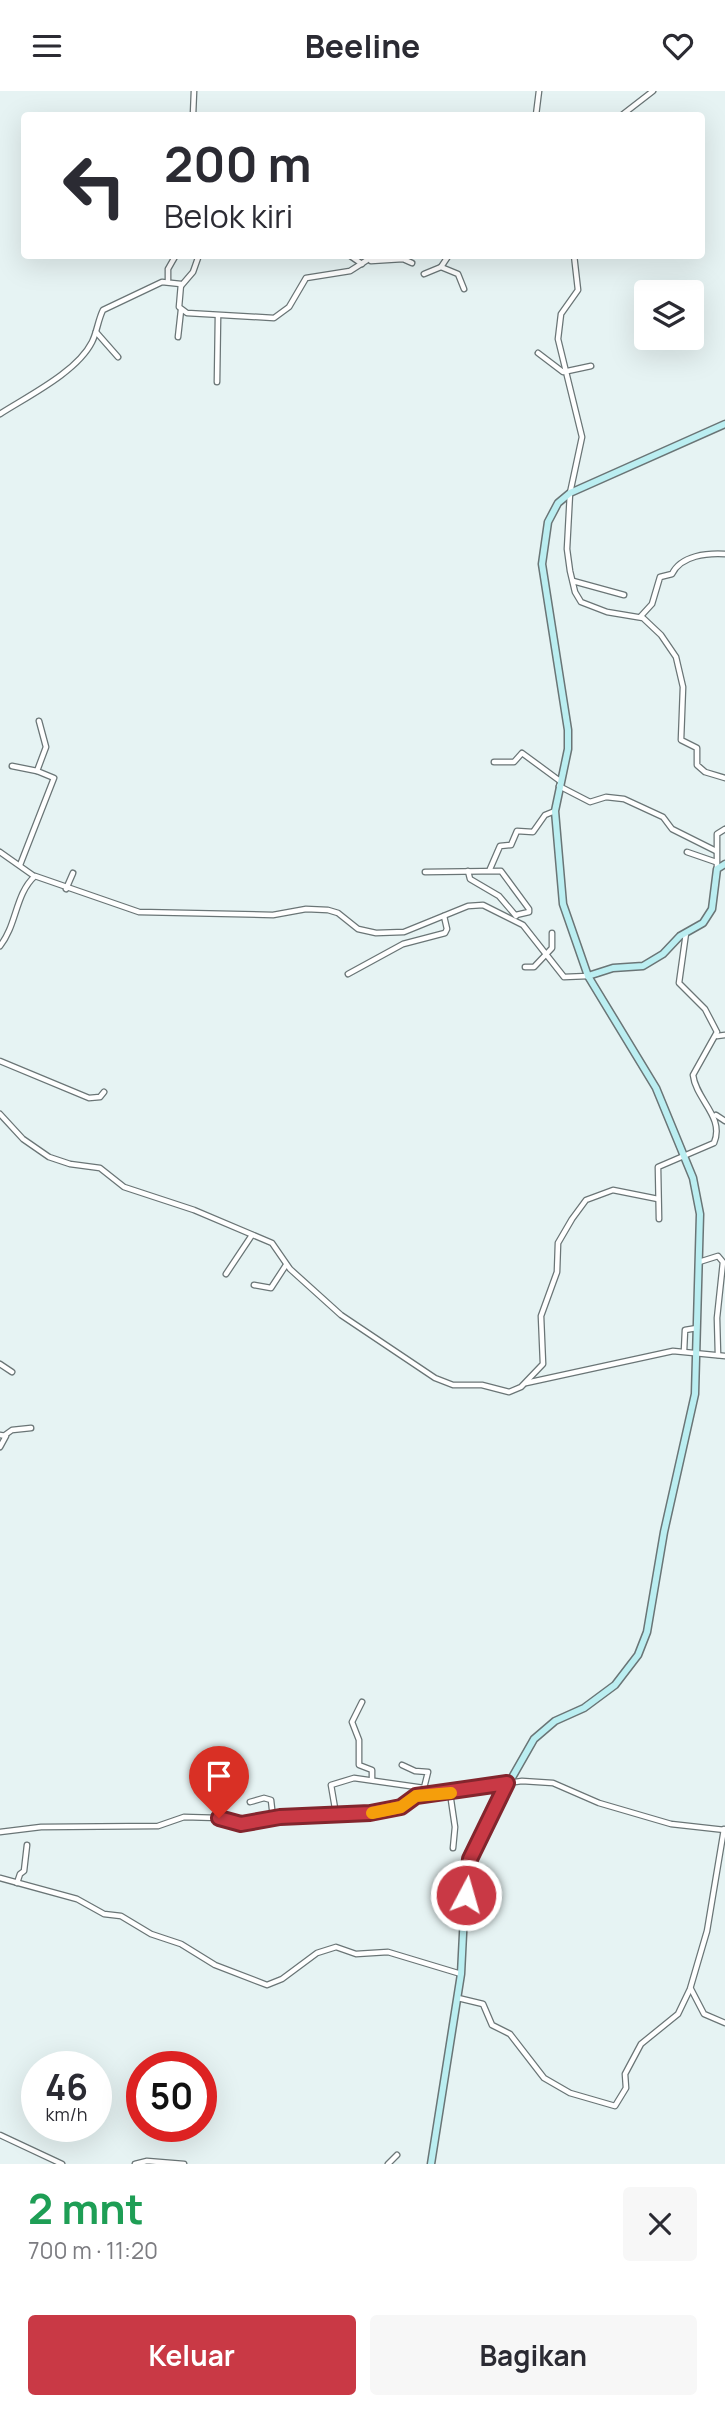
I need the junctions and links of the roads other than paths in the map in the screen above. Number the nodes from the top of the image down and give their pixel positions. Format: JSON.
{"nodes":[{"id":1,"x":194,"y":91,"type":"edge"},
{"id":2,"x":539,"y":91,"type":"edge"},
{"id":3,"x":653,"y":91,"type":"edge"},
{"id":4,"x":193,"y":112,"type":"edge"},
{"id":5,"x":536,"y":112,"type":"edge"},
{"id":6,"x":626,"y":112,"type":"edge"},
{"id":7,"x":174,"y":259,"type":"edge"},
{"id":8,"x":197,"y":259,"type":"edge"},
{"id":9,"x":358,"y":259,"type":"edge"},
{"id":10,"x":369,"y":259,"type":"edge"},
{"id":11,"x":386,"y":259,"type":"edge"},
{"id":12,"x":404,"y":259,"type":"edge"},
{"id":13,"x":446,"y":259,"type":"edge"},
{"id":14,"x":574,"y":259,"type":"edge"},
{"id":15,"x":364,"y":262,"type":"junction"},
{"id":16,"x":412,"y":263,"type":"dead end"},
{"id":17,"x":441,"y":267,"type":"junction"},
{"id":18,"x":424,"y":274,"type":"dead end"},
{"id":19,"x":168,"y":280,"type":"junction"},
{"id":20,"x":181,"y":286,"type":"junction"},
{"id":21,"x":464,"y":289,"type":"dead end"},
{"id":22,"x":181,"y":310,"type":"junction"},
{"id":23,"x":218,"y":316,"type":"junction"},
{"id":24,"x":95,"y":331,"type":"junction"},
{"id":25,"x":178,"y":337,"type":"dead end"},
{"id":26,"x":538,"y":353,"type":"dead end"},
{"id":27,"x":118,"y":357,"type":"dead end"},
{"id":28,"x":590,"y":366,"type":"dead end"},
{"id":29,"x":567,"y":372,"type":"junction"},
{"id":30,"x":217,"y":382,"type":"dead end"},
{"id":31,"x":0,"y":414,"type":"edge"},
{"id":32,"x":725,"y":423,"type":"edge"},
{"id":33,"x":570,"y":493,"type":"junction"},
{"id":34,"x":725,"y":554,"type":"edge"},
{"id":35,"x":573,"y":581,"type":"junction"},
{"id":36,"x":624,"y":595,"type":"dead end"},
{"id":37,"x":640,"y":617,"type":"junction"},
{"id":38,"x":39,"y":721,"type":"dead end"},
{"id":39,"x":494,"y":762,"type":"dead end"},
{"id":40,"x":12,"y":766,"type":"dead end"},
{"id":41,"x":37,"y":771,"type":"junction"},
{"id":42,"x":725,"y":778,"type":"edge"},
{"id":43,"x":559,"y":784,"type":"junction"},
{"id":44,"x":555,"y":811,"type":"junction"},
{"id":45,"x":725,"y":829,"type":"edge"},
{"id":46,"x":716,"y":851,"type":"junction"},
{"id":47,"x":0,"y":852,"type":"edge"},
{"id":48,"x":687,"y":852,"type":"dead end"},
{"id":49,"x":725,"y":864,"type":"edge"},
{"id":50,"x":20,"y":865,"type":"junction"},
{"id":51,"x":716,"y":865,"type":"junction"},
{"id":52,"x":490,"y":870,"type":"junction"},
{"id":53,"x":468,"y":871,"type":"junction"},
{"id":54,"x":425,"y":872,"type":"dead end"},
{"id":55,"x":73,"y":873,"type":"dead end"},
{"id":56,"x":34,"y":876,"type":"junction"},
{"id":57,"x":66,"y":889,"type":"junction"},
{"id":58,"x":444,"y":916,"type":"junction"},
{"id":59,"x":515,"y":918,"type":"junction"},
{"id":60,"x":686,"y":932,"type":"junction"},
{"id":61,"x":552,"y":933,"type":"dead end"},
{"id":62,"x":0,"y":946,"type":"edge"},
{"id":63,"x":547,"y":954,"type":"junction"},
{"id":64,"x":525,"y":967,"type":"dead end"},
{"id":65,"x":348,"y":974,"type":"dead end"},
{"id":66,"x":588,"y":976,"type":"junction"},
{"id":67,"x":725,"y":1035,"type":"edge"},
{"id":68,"x":716,"y":1036,"type":"junction"},
{"id":69,"x":0,"y":1061,"type":"edge"},
{"id":70,"x":104,"y":1092,"type":"dead end"},
{"id":71,"x":0,"y":1114,"type":"edge"},
{"id":72,"x":715,"y":1115,"type":"junction"},
{"id":73,"x":725,"y":1121,"type":"edge"},
{"id":74,"x":685,"y":1156,"type":"junction"},
{"id":75,"x":658,"y":1199,"type":"junction"},
{"id":76,"x":659,"y":1219,"type":"dead end"},
{"id":77,"x":252,"y":1235,"type":"junction"},
{"id":78,"x":699,"y":1262,"type":"junction"},
{"id":79,"x":286,"y":1265,"type":"junction"},
{"id":80,"x":226,"y":1274,"type":"dead end"},
{"id":81,"x":254,"y":1285,"type":"dead end"},
{"id":82,"x":697,"y":1328,"type":"junction"},
{"id":83,"x":717,"y":1336,"type":"junction"},
{"id":84,"x":725,"y":1337,"type":"edge"},
{"id":85,"x":684,"y":1351,"type":"junction"},
{"id":86,"x":697,"y":1351,"type":"junction"},
{"id":87,"x":718,"y":1355,"type":"junction"},
{"id":88,"x":725,"y":1356,"type":"edge"},
{"id":89,"x":0,"y":1364,"type":"edge"},
{"id":90,"x":12,"y":1372,"type":"dead end"},
{"id":91,"x":526,"y":1383,"type":"junction"},
{"id":92,"x":31,"y":1428,"type":"dead end"},
{"id":93,"x":3,"y":1435,"type":"edge"},
{"id":94,"x":0,"y":1447,"type":"edge"},
{"id":95,"x":362,"y":1702,"type":"dead end"},
{"id":96,"x":403,"y":1769,"type":"dead end"},
{"id":97,"x":372,"y":1780,"type":"junction"},
{"id":98,"x":507,"y":1783,"type":"junction"},
{"id":99,"x":424,"y":1788,"type":"junction"},
{"id":100,"x":450,"y":1793,"type":"junction"},
{"id":101,"x":427,"y":1795,"type":"junction"},
{"id":102,"x":250,"y":1801,"type":"dead end"},
{"id":103,"x":336,"y":1814,"type":"junction"},
{"id":104,"x":273,"y":1818,"type":"junction"},
{"id":105,"x":724,"y":1830,"type":"edge"},
{"id":106,"x":0,"y":1832,"type":"edge"},
{"id":107,"x":27,"y":1845,"type":"dead end"},
{"id":108,"x":453,"y":1847,"type":"dead end"},
{"id":109,"x":0,"y":1878,"type":"edge"},
{"id":110,"x":17,"y":1883,"type":"junction"},
{"id":111,"x":461,"y":1974,"type":"junction"},
{"id":112,"x":690,"y":1989,"type":"junction"},
{"id":113,"x":458,"y":1998,"type":"junction"},
{"id":114,"x":725,"y":2023,"type":"edge"},
{"id":115,"x":0,"y":2135,"type":"edge"},
{"id":116,"x":397,"y":2155,"type":"dead end"},
{"id":117,"x":62,"y":2164,"type":"edge"},
{"id":118,"x":135,"y":2164,"type":"edge"},
{"id":119,"x":184,"y":2164,"type":"edge"},
{"id":120,"x":388,"y":2164,"type":"edge"},
{"id":121,"x":431,"y":2164,"type":"edge"}],
"edges":[{"from":1,"to":4,"type":"street"},
{"from":2,"to":5,"type":"street"},
{"from":3,"to":6,"type":"street"},
{"from":7,"to":19,"type":"street"},
{"from":8,"to":20,"type":"street"},
{"from":9,"to":15,"type":"street"},
{"from":10,"to":15,"type":"street"},
{"from":11,"to":15,"type":"street"},
{"from":12,"to":16,"type":"street"},
{"from":13,"to":17,"type":"street"},
{"from":14,"to":29,"type":"street"},
{"from":15,"to":23,"type":"street"},
{"from":17,"to":18,"type":"street"},
{"from":17,"to":21,"type":"street"},
{"from":19,"to":20,"type":"street"},
{"from":19,"to":24,"type":"street"},
{"from":20,"to":22,"type":"street"},
{"from":22,"to":23,"type":"street"},
{"from":22,"to":25,"type":"street"},
{"from":23,"to":30,"type":"street"},
{"from":24,"to":27,"type":"street"},
{"from":24,"to":31,"type":"street"},
{"from":26,"to":29,"type":"street"},
{"from":28,"to":29,"type":"street"},
{"from":29,"to":33,"type":"street"},
{"from":32,"to":33,"type":"main road"},
{"from":33,"to":35,"type":"street"},
{"from":33,"to":43,"type":"main road"},
{"from":34,"to":37,"type":"street"},
{"from":35,"to":36,"type":"street"},
{"from":35,"to":37,"type":"street"},
{"from":37,"to":42,"type":"street"},
{"from":38,"to":41,"type":"street"},
{"from":39,"to":43,"type":"street"},
{"from":40,"to":41,"type":"street"},
{"from":41,"to":50,"type":"street"},
{"from":43,"to":44,"type":"main road"},
{"from":43,"to":46,"type":"street"},
{"from":44,"to":52,"type":"street"},
{"from":44,"to":66,"type":"main road"},
{"from":45,"to":46,"type":"street"},
{"from":46,"to":51,"type":"street"},
{"from":47,"to":50,"type":"street"},
{"from":48,"to":51,"type":"street"},
{"from":49,"to":51,"type":"main road"},
{"from":50,"to":56,"type":"street"},
{"from":51,"to":60,"type":"main road"},
{"from":52,"to":53,"type":"street"},
{"from":52,"to":59,"type":"street"},
{"from":53,"to":54,"type":"street"},
{"from":53,"to":59,"type":"street"},
{"from":55,"to":57,"type":"street"},
{"from":56,"to":57,"type":"street"},
{"from":56,"to":62,"type":"street"},
{"from":57,"to":58,"type":"street"},
{"from":58,"to":59,"type":"street"},
{"from":58,"to":65,"type":"street"},
{"from":59,"to":63,"type":"street"},
{"from":60,"to":66,"type":"main road"},
{"from":60,"to":68,"type":"street"},
{"from":61,"to":63,"type":"street"},
{"from":63,"to":64,"type":"street"},
{"from":63,"to":66,"type":"street"},
{"from":66,"to":74,"type":"main road"},
{"from":67,"to":68,"type":"street"},
{"from":68,"to":72,"type":"street"},
{"from":69,"to":70,"type":"street"},
{"from":71,"to":77,"type":"street"},
{"from":72,"to":73,"type":"street"},
{"from":72,"to":74,"type":"street"},
{"from":74,"to":75,"type":"street"},
{"from":74,"to":78,"type":"main road"},
{"from":75,"to":76,"type":"street"},
{"from":75,"to":91,"type":"street"},
{"from":77,"to":79,"type":"street"},
{"from":77,"to":80,"type":"street"},
{"from":78,"to":82,"type":"main road"},
{"from":78,"to":83,"type":"street"},
{"from":79,"to":81,"type":"street"},
{"from":79,"to":91,"type":"street"},
{"from":82,"to":85,"type":"street"},
{"from":82,"to":86,"type":"main road"},
{"from":83,"to":84,"type":"street"},
{"from":83,"to":87,"type":"street"},
{"from":85,"to":86,"type":"street"},
{"from":85,"to":91,"type":"street"},
{"from":86,"to":87,"type":"street"},
{"from":86,"to":98,"type":"main road"},
{"from":87,"to":88,"type":"street"},
{"from":89,"to":90,"type":"street"},
{"from":92,"to":93,"type":"street"},
{"from":93,"to":94,"type":"street"},
{"from":95,"to":97,"type":"street"},
{"from":96,"to":99,"type":"street"},
{"from":97,"to":99,"type":"street"},
{"from":97,"to":103,"type":"street"},
{"from":98,"to":100,"type":"street"},
{"from":98,"to":105,"type":"street"},
{"from":98,"to":111,"type":"main road"},
{"from":99,"to":101,"type":"street"},
{"from":100,"to":101,"type":"street"},
{"from":100,"to":108,"type":"street"},
{"from":101,"to":103,"type":"street"},
{"from":102,"to":104,"type":"street"},
{"from":103,"to":104,"type":"street"},
{"from":104,"to":106,"type":"street"},
{"from":105,"to":112,"type":"street"},
{"from":107,"to":110,"type":"street"},
{"from":109,"to":110,"type":"street"},
{"from":110,"to":111,"type":"street"},
{"from":111,"to":113,"type":"main road"},
{"from":112,"to":113,"type":"street"},
{"from":112,"to":114,"type":"street"},
{"from":113,"to":121,"type":"main road"},
{"from":115,"to":117,"type":"street"},
{"from":116,"to":120,"type":"street"},
{"from":118,"to":119,"type":"street"}]}
